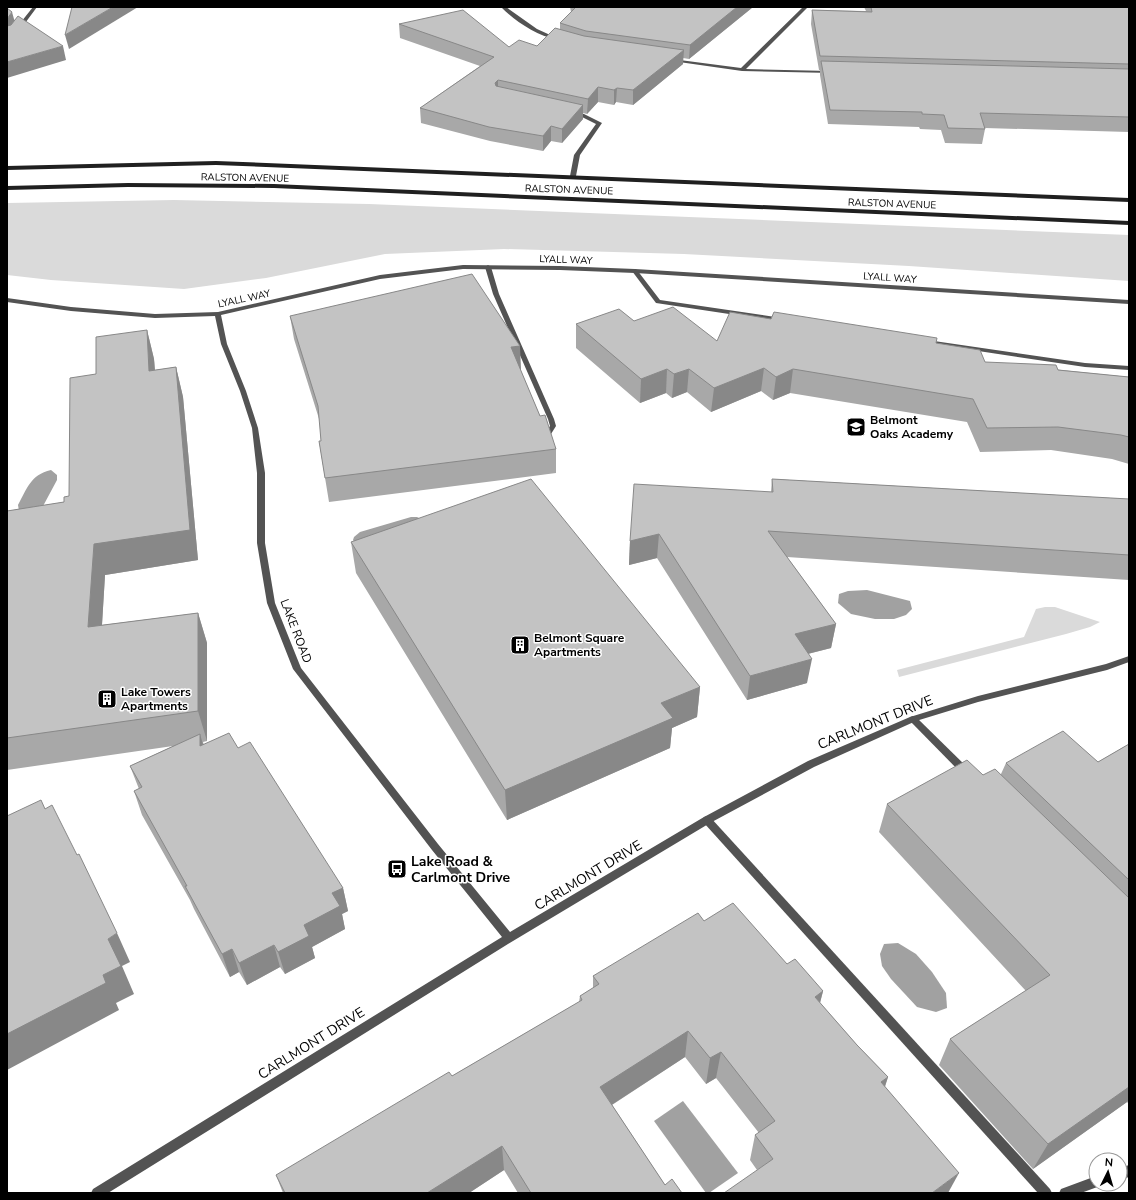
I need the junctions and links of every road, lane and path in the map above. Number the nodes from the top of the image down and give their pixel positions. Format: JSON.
{"nodes":[{"id":1,"x":35,"y":7,"type":"edge"},
{"id":2,"x":503,"y":7,"type":"edge"},
{"id":3,"x":806,"y":7,"type":"edge"},
{"id":4,"x":7,"y":39,"type":"edge"},
{"id":5,"x":564,"y":41,"type":"edge"},
{"id":6,"x":668,"y":59,"type":"edge"},
{"id":7,"x":742,"y":70,"type":"junction"},
{"id":8,"x":839,"y":73,"type":"edge"},
{"id":9,"x":567,"y":112,"type":"edge"},
{"id":10,"x":7,"y":168,"type":"edge"},
{"id":11,"x":573,"y":176,"type":"junction"},
{"id":12,"x":7,"y":188,"type":"edge"},
{"id":13,"x":1129,"y":200,"type":"edge"},
{"id":14,"x":1129,"y":223,"type":"edge"},
{"id":15,"x":488,"y":267,"type":"junction"},
{"id":16,"x":635,"y":272,"type":"junction"},
{"id":17,"x":7,"y":300,"type":"edge"},
{"id":18,"x":1129,"y":302,"type":"edge"},
{"id":19,"x":218,"y":314,"type":"junction"},
{"id":20,"x":792,"y":322,"type":"edge"},
{"id":21,"x":926,"y":342,"type":"edge"},
{"id":22,"x":1129,"y":368,"type":"edge"},
{"id":23,"x":549,"y":432,"type":"edge"},
{"id":24,"x":1129,"y":659,"type":"edge"},
{"id":25,"x":913,"y":719,"type":"junction"},
{"id":26,"x":974,"y":780,"type":"edge"},
{"id":27,"x":707,"y":820,"type":"junction"},
{"id":28,"x":509,"y":938,"type":"junction"},
{"id":29,"x":1088,"y":1185,"type":"edge"},
{"id":30,"x":97,"y":1193,"type":"edge"},
{"id":31,"x":1046,"y":1193,"type":"edge"},
{"id":32,"x":1065,"y":1193,"type":"edge"}],
"edges":[{"from":1,"to":4,"type":"street"},
{"from":2,"to":5,"type":"street"},
{"from":3,"to":7,"type":"street"},
{"from":6,"to":7,"type":"street"},
{"from":7,"to":8,"type":"street"},
{"from":9,"to":11,"type":"street"},
{"from":10,"to":11,"type":"main road","name":"RALSTON AVENUE"},
{"from":11,"to":13,"type":"main road","name":"RALSTON AVENUE"},
{"from":12,"to":14,"type":"main road","name":"RALSTON AVENUE"},
{"from":15,"to":16,"type":"street","name":"LYALL WAY"},
{"from":15,"to":19,"type":"street","name":"LYALL WAY"},
{"from":15,"to":23,"type":"street"},
{"from":16,"to":18,"type":"street","name":"LYALL WAY"},
{"from":16,"to":20,"type":"street"},
{"from":17,"to":19,"type":"street","name":"LYALL WAY"},
{"from":19,"to":28,"type":"street","name":"LAKE ROAD"},
{"from":21,"to":22,"type":"street"},
{"from":24,"to":25,"type":"street","name":"CARLMONT DRIVE"},
{"from":25,"to":26,"type":"street"},
{"from":25,"to":27,"type":"street","name":"CARLMONT DRIVE"},
{"from":27,"to":28,"type":"street","name":"CARLMONT DRIVE"},
{"from":27,"to":31,"type":"street"},
{"from":28,"to":30,"type":"street","name":"CARLMONT DRIVE"},
{"from":29,"to":32,"type":"street"}]}
